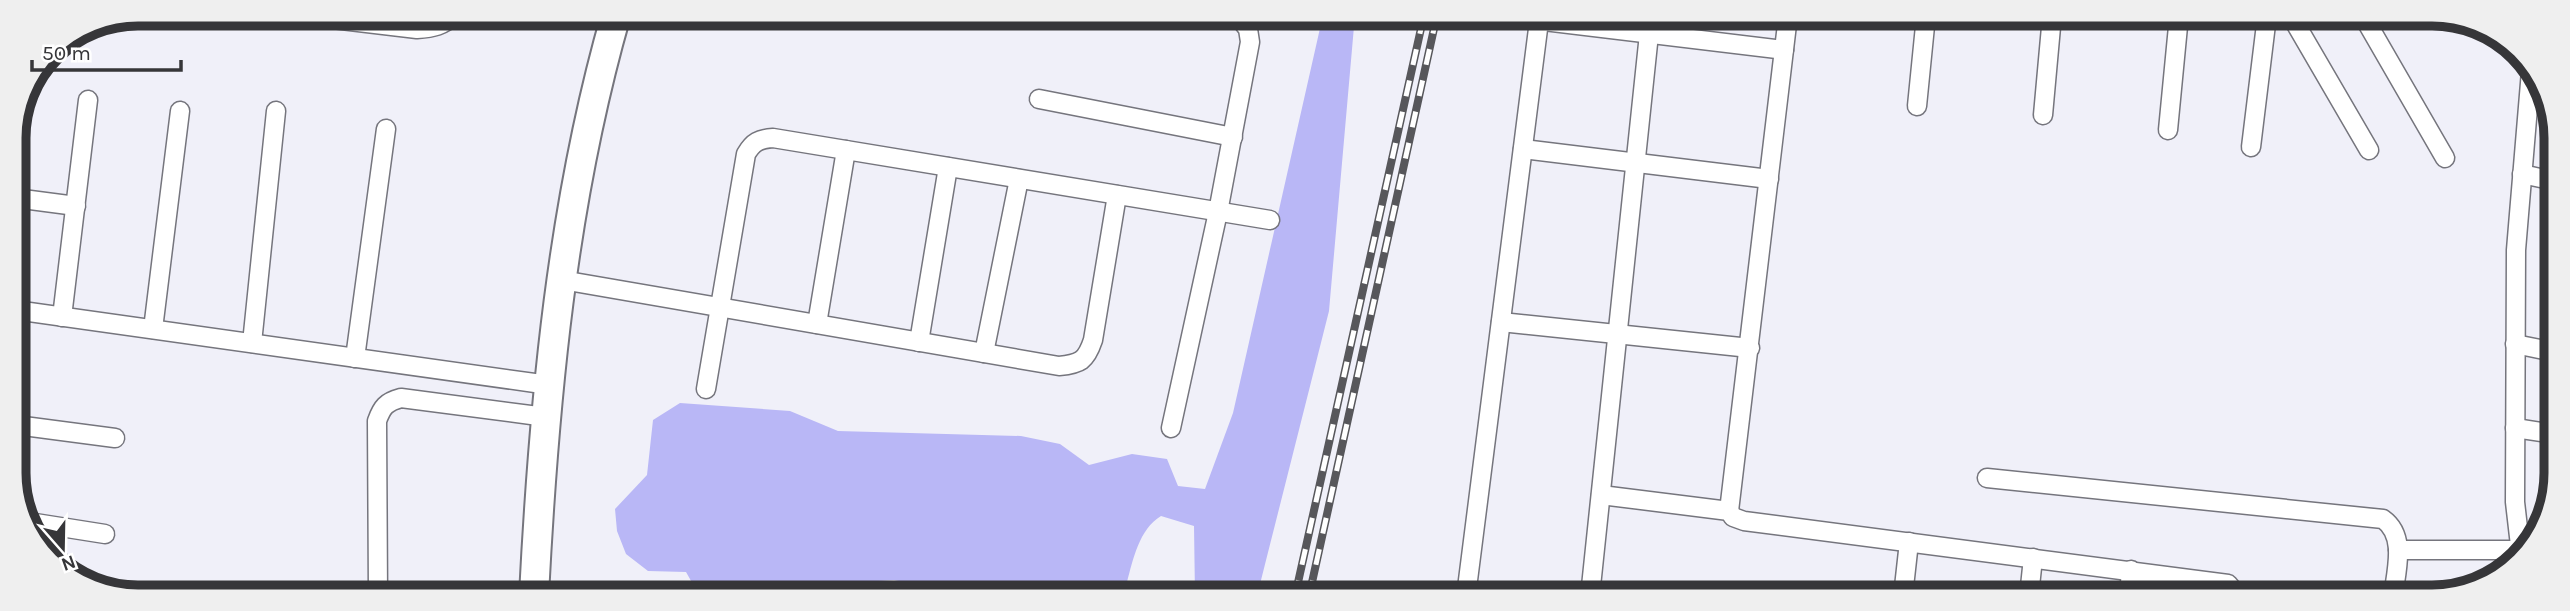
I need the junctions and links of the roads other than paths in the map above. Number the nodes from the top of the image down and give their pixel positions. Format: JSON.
{"nodes":[{"id":1,"x":392,"y":26,"type":"edge"},
{"id":2,"x":439,"y":26,"type":"edge"},
{"id":3,"x":613,"y":26,"type":"edge"},
{"id":4,"x":1246,"y":26,"type":"edge"},
{"id":5,"x":1538,"y":26,"type":"edge"},
{"id":6,"x":1581,"y":26,"type":"edge"},
{"id":7,"x":1787,"y":26,"type":"edge"},
{"id":8,"x":1925,"y":26,"type":"edge"},
{"id":9,"x":2051,"y":26,"type":"edge"},
{"id":10,"x":2178,"y":26,"type":"edge"},
{"id":11,"x":2266,"y":26,"type":"edge"},
{"id":12,"x":2297,"y":26,"type":"edge"},
{"id":13,"x":2369,"y":26,"type":"edge"},
{"id":14,"x":1649,"y":34,"type":"junction"},
{"id":15,"x":1784,"y":50,"type":"junction"},
{"id":16,"x":2530,"y":84,"type":"edge"},
{"id":17,"x":1039,"y":99,"type":"dead end"},
{"id":18,"x":88,"y":100,"type":"dead end"},
{"id":19,"x":1917,"y":106,"type":"dead end"},
{"id":20,"x":180,"y":111,"type":"dead end"},
{"id":21,"x":276,"y":111,"type":"dead end"},
{"id":22,"x":2043,"y":115,"type":"dead end"},
{"id":23,"x":386,"y":129,"type":"dead end"},
{"id":24,"x":2168,"y":130,"type":"dead end"},
{"id":25,"x":1233,"y":137,"type":"junction"},
{"id":26,"x":2250,"y":147,"type":"dead end"},
{"id":27,"x":1523,"y":149,"type":"junction"},
{"id":28,"x":846,"y":150,"type":"junction"},
{"id":29,"x":2369,"y":150,"type":"dead end"},
{"id":30,"x":2445,"y":158,"type":"dead end"},
{"id":31,"x":1635,"y":163,"type":"junction"},
{"id":32,"x":947,"y":167,"type":"junction"},
{"id":33,"x":2522,"y":174,"type":"junction"},
{"id":34,"x":1769,"y":178,"type":"junction"},
{"id":35,"x":1019,"y":179,"type":"junction"},
{"id":36,"x":2544,"y":179,"type":"edge"},
{"id":37,"x":1117,"y":195,"type":"junction"},
{"id":38,"x":26,"y":199,"type":"edge"},
{"id":39,"x":76,"y":206,"type":"junction"},
{"id":40,"x":1218,"y":212,"type":"junction"},
{"id":41,"x":1270,"y":220,"type":"dead end"},
{"id":42,"x":562,"y":280,"type":"junction"},
{"id":43,"x":718,"y":307,"type":"junction"},
{"id":44,"x":26,"y":312,"type":"edge"},
{"id":45,"x":62,"y":317,"type":"junction"},
{"id":46,"x":1501,"y":322,"type":"junction"},
{"id":47,"x":817,"y":324,"type":"junction"},
{"id":48,"x":153,"y":330,"type":"junction"},
{"id":49,"x":1617,"y":334,"type":"junction"},
{"id":50,"x":919,"y":342,"type":"junction"},
{"id":51,"x":252,"y":343,"type":"junction"},
{"id":52,"x":2515,"y":344,"type":"junction"},
{"id":53,"x":1750,"y":348,"type":"junction"},
{"id":54,"x":2544,"y":350,"type":"edge"},
{"id":55,"x":984,"y":354,"type":"junction"},
{"id":56,"x":355,"y":358,"type":"junction"},
{"id":57,"x":549,"y":385,"type":"junction"},
{"id":58,"x":706,"y":389,"type":"dead end"},
{"id":59,"x":546,"y":417,"type":"junction"},
{"id":60,"x":26,"y":426,"type":"edge"},
{"id":61,"x":1171,"y":428,"type":"dead end"},
{"id":62,"x":2515,"y":428,"type":"junction"},
{"id":63,"x":2544,"y":436,"type":"edge"},
{"id":64,"x":115,"y":438,"type":"dead end"},
{"id":65,"x":1987,"y":478,"type":"dead end"},
{"id":66,"x":1601,"y":495,"type":"junction"},
{"id":67,"x":1729,"y":511,"type":"junction"},
{"id":68,"x":39,"y":523,"type":"edge"},
{"id":69,"x":105,"y":534,"type":"dead end"},
{"id":70,"x":1909,"y":542,"type":"junction"},
{"id":71,"x":2520,"y":542,"type":"edge"},
{"id":72,"x":2398,"y":550,"type":"junction"},
{"id":73,"x":2511,"y":552,"type":"edge"},
{"id":74,"x":2033,"y":558,"type":"junction"},
{"id":75,"x":2131,"y":570,"type":"junction"},
{"id":76,"x":378,"y":585,"type":"edge"},
{"id":77,"x":535,"y":585,"type":"edge"},
{"id":78,"x":1467,"y":585,"type":"edge"},
{"id":79,"x":1591,"y":585,"type":"edge"},
{"id":80,"x":1904,"y":585,"type":"edge"},
{"id":81,"x":2030,"y":585,"type":"edge"},
{"id":82,"x":2130,"y":585,"type":"edge"},
{"id":83,"x":2229,"y":585,"type":"edge"},
{"id":84,"x":2394,"y":585,"type":"edge"}],
"edges":[{"from":1,"to":2,"type":"street"},
{"from":3,"to":42,"type":"main road"},
{"from":4,"to":25,"type":"street"},
{"from":5,"to":27,"type":"street"},
{"from":6,"to":14,"type":"street"},
{"from":7,"to":15,"type":"street"},
{"from":8,"to":19,"type":"street"},
{"from":9,"to":22,"type":"street"},
{"from":10,"to":24,"type":"street"},
{"from":11,"to":26,"type":"street"},
{"from":12,"to":29,"type":"street"},
{"from":13,"to":30,"type":"street"},
{"from":14,"to":15,"type":"street"},
{"from":14,"to":31,"type":"street"},
{"from":15,"to":34,"type":"street"},
{"from":16,"to":33,"type":"street"},
{"from":17,"to":25,"type":"street"},
{"from":18,"to":39,"type":"street"},
{"from":20,"to":48,"type":"street"},
{"from":21,"to":51,"type":"street"},
{"from":23,"to":56,"type":"street"},
{"from":25,"to":40,"type":"street"},
{"from":27,"to":31,"type":"street"},
{"from":27,"to":46,"type":"street"},
{"from":28,"to":32,"type":"street"},
{"from":28,"to":43,"type":"street"},
{"from":28,"to":47,"type":"street"},
{"from":31,"to":34,"type":"street"},
{"from":31,"to":49,"type":"street"},
{"from":32,"to":35,"type":"street"},
{"from":32,"to":50,"type":"street"},
{"from":33,"to":36,"type":"street"},
{"from":33,"to":52,"type":"street"},
{"from":34,"to":53,"type":"street"},
{"from":35,"to":37,"type":"street"},
{"from":35,"to":55,"type":"street"},
{"from":37,"to":40,"type":"street"},
{"from":37,"to":55,"type":"street"},
{"from":38,"to":39,"type":"street"},
{"from":39,"to":45,"type":"street"},
{"from":40,"to":41,"type":"street"},
{"from":40,"to":61,"type":"street"},
{"from":42,"to":43,"type":"street"},
{"from":42,"to":57,"type":"main road"},
{"from":43,"to":47,"type":"street"},
{"from":43,"to":58,"type":"street"},
{"from":44,"to":45,"type":"street"},
{"from":45,"to":48,"type":"street"},
{"from":46,"to":49,"type":"street"},
{"from":46,"to":78,"type":"street"},
{"from":47,"to":50,"type":"street"},
{"from":48,"to":51,"type":"street"},
{"from":49,"to":53,"type":"street"},
{"from":49,"to":66,"type":"street"},
{"from":50,"to":55,"type":"street"},
{"from":51,"to":56,"type":"street"},
{"from":52,"to":54,"type":"street"},
{"from":52,"to":62,"type":"street"},
{"from":53,"to":67,"type":"street"},
{"from":56,"to":57,"type":"street"},
{"from":57,"to":59,"type":"main road"},
{"from":59,"to":76,"type":"street"},
{"from":59,"to":77,"type":"main road"},
{"from":60,"to":64,"type":"street"},
{"from":62,"to":63,"type":"street"},
{"from":62,"to":71,"type":"street"},
{"from":65,"to":72,"type":"street"},
{"from":66,"to":67,"type":"street"},
{"from":66,"to":79,"type":"street"},
{"from":67,"to":70,"type":"street"},
{"from":68,"to":69,"type":"street"},
{"from":70,"to":74,"type":"street"},
{"from":70,"to":80,"type":"street"},
{"from":72,"to":73,"type":"street"},
{"from":72,"to":84,"type":"street"},
{"from":74,"to":75,"type":"street"},
{"from":74,"to":81,"type":"street"},
{"from":75,"to":82,"type":"street"},
{"from":75,"to":83,"type":"street"}]}
